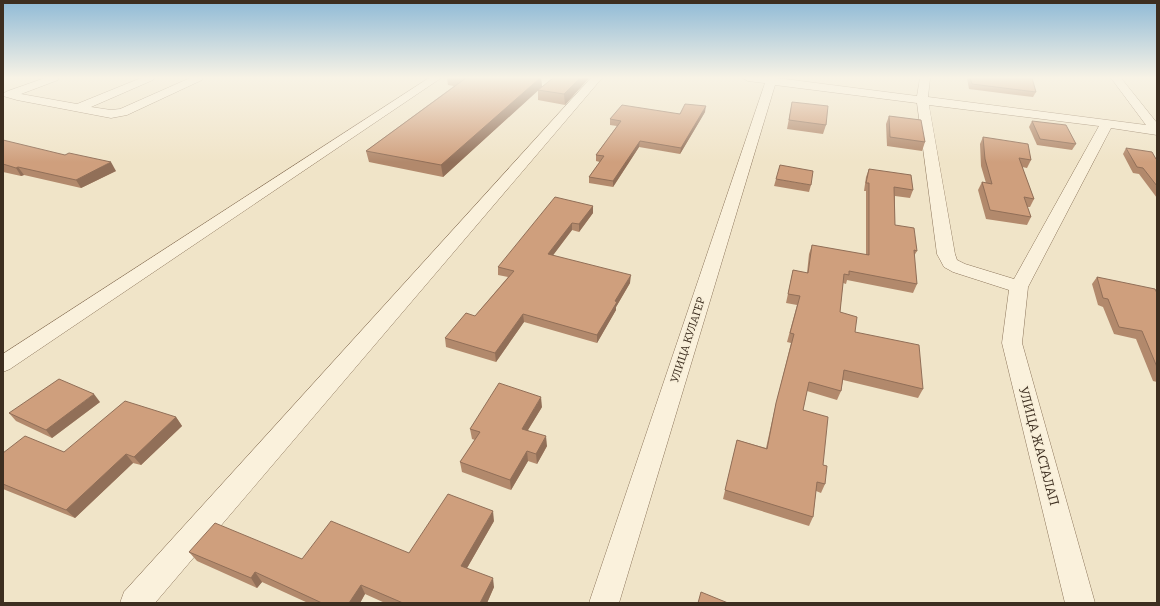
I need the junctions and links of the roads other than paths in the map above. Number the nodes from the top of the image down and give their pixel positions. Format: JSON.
{"nodes":[{"id":1,"x":68,"y":106,"type":"edge"},
{"id":2,"x":82,"y":106,"type":"edge"},
{"id":3,"x":134,"y":106,"type":"edge"},
{"id":4,"x":393,"y":106,"type":"edge"},
{"id":5,"x":572,"y":106,"type":"edge"},
{"id":6,"x":763,"y":106,"type":"edge"},
{"id":7,"x":923,"y":106,"type":"edge"},
{"id":8,"x":970,"y":106,"type":"edge"},
{"id":9,"x":1138,"y":106,"type":"edge"},
{"id":10,"x":78,"y":108,"type":"junction"},
{"id":11,"x":1107,"y":124,"type":"junction"},
{"id":12,"x":1157,"y":131,"type":"edge"},
{"id":13,"x":1019,"y":287,"type":"junction"},
{"id":14,"x":3,"y":364,"type":"edge"},
{"id":15,"x":135,"y":603,"type":"edge"},
{"id":16,"x":604,"y":603,"type":"edge"},
{"id":17,"x":1080,"y":603,"type":"edge"}],
"edges":[{"from":1,"to":10,"type":"street"},
{"from":2,"to":10,"type":"street"},
{"from":3,"to":10,"type":"street"},
{"from":4,"to":14,"type":"street"},
{"from":5,"to":15,"type":"street"},
{"from":6,"to":16,"type":"street","name":"УЛИЦА КУЛАГЕР"},
{"from":7,"to":13,"type":"street"},
{"from":8,"to":11,"type":"street"},
{"from":9,"to":12,"type":"street"},
{"from":11,"to":12,"type":"street"},
{"from":11,"to":13,"type":"street","name":"УЛИЦА ЖАСТАЛАП"},
{"from":13,"to":17,"type":"street","name":"УЛИЦА ЖАСТАЛАП"}]}
